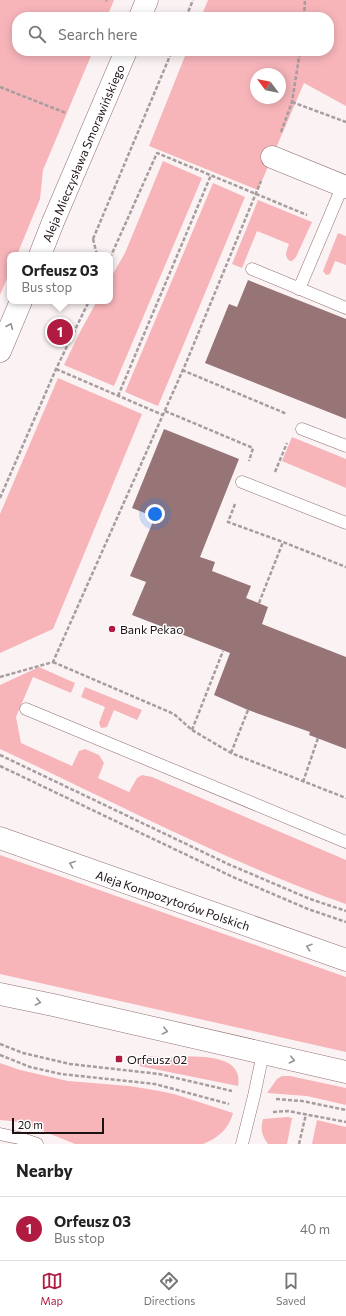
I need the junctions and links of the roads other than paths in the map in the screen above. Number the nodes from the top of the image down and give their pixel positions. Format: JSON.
{"nodes":[{"id":1,"x":147,"y":0,"type":"edge"},
{"id":2,"x":142,"y":12,"type":"edge"},
{"id":3,"x":124,"y":56,"type":"edge"},
{"id":4,"x":272,"y":157,"type":"road end"},
{"id":5,"x":344,"y":186,"type":"edge"},
{"id":6,"x":41,"y":252,"type":"edge"},
{"id":7,"x":252,"y":270,"type":"dead end"},
{"id":8,"x":299,"y":289,"type":"junction"},
{"id":9,"x":19,"y":304,"type":"edge"},
{"id":10,"x":346,"y":308,"type":"edge"},
{"id":11,"x":0,"y":350,"type":"edge"},
{"id":12,"x":302,"y":429,"type":"dead end"},
{"id":13,"x":346,"y":446,"type":"edge"},
{"id":14,"x":242,"y":482,"type":"dead end"},
{"id":15,"x":346,"y":523,"type":"edge"},
{"id":16,"x":26,"y":709,"type":"dead end"},
{"id":17,"x":0,"y":838,"type":"edge"},
{"id":18,"x":346,"y":842,"type":"edge"},
{"id":19,"x":346,"y":960,"type":"edge"},
{"id":20,"x":0,"y":994,"type":"edge"},
{"id":21,"x":263,"y":1053,"type":"junction"},
{"id":22,"x":346,"y":1072,"type":"edge"},
{"id":23,"x":0,"y":1134,"type":"edge"},
{"id":24,"x":37,"y":1144,"type":"edge"},
{"id":25,"x":242,"y":1144,"type":"edge"}],
"edges":[{"from":1,"to":2,"type":"street"},
{"from":3,"to":6,"type":"street","name":"Aleja Mieczysława Smorawińskiego","bridge":true},
{"from":4,"to":5,"type":"street"},
{"from":5,"to":8,"type":"lane"},
{"from":7,"to":8,"type":"lane"},
{"from":8,"to":10,"type":"lane"},
{"from":11,"to":9,"type":"street","one_way":true},
{"from":12,"to":13,"type":"lane"},
{"from":14,"to":15,"type":"lane"},
{"from":16,"to":18,"type":"lane"},
{"from":19,"to":17,"type":"street","name":"Aleja Kompozytorów Polskich","one_way":true},
{"from":20,"to":21,"type":"street","one_way":true},
{"from":21,"to":22,"type":"street","one_way":true},
{"from":21,"to":25,"type":"lane"},
{"from":23,"to":24,"type":"lane"}]}
